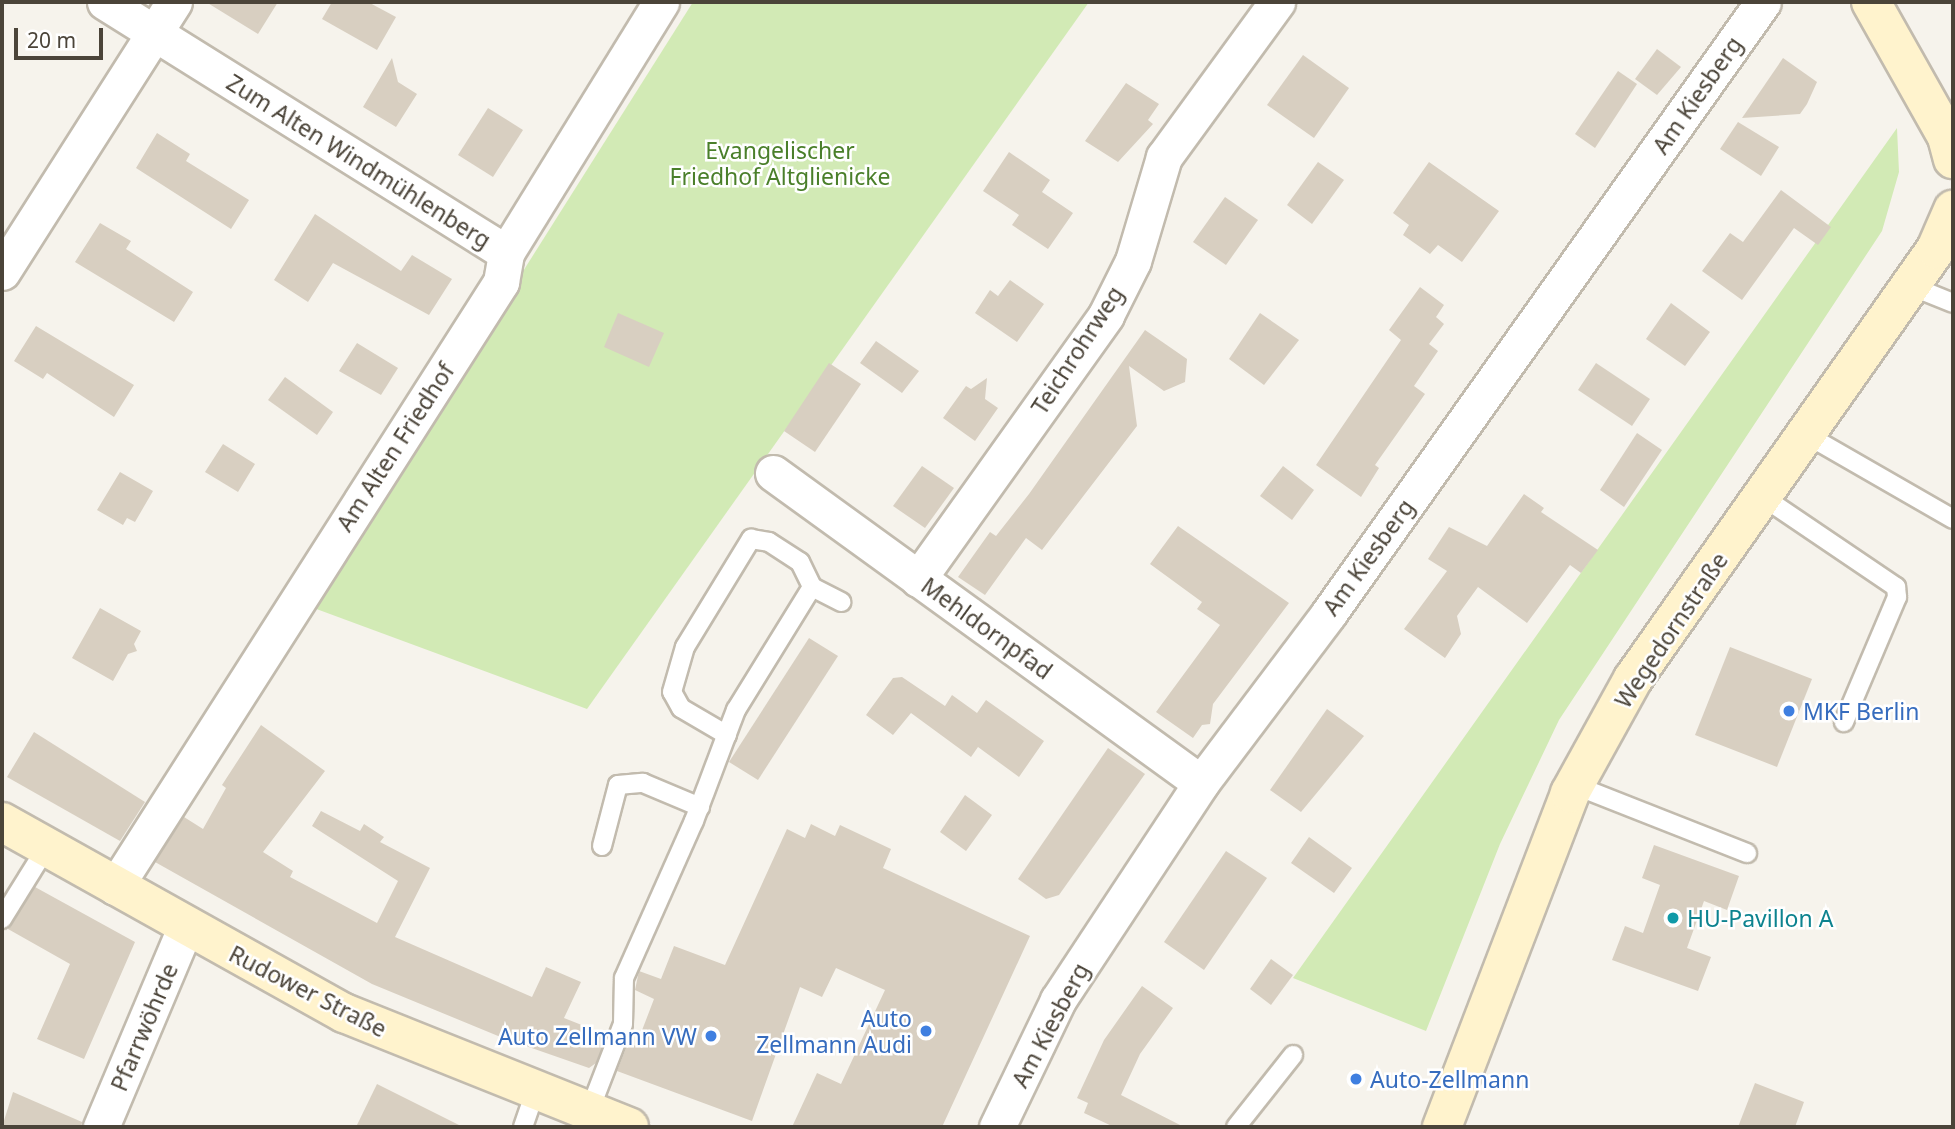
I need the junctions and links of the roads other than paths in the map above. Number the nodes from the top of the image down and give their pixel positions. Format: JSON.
{"nodes":[{"id":1,"x":106,"y":2,"type":"edge"},
{"id":2,"x":174,"y":2,"type":"edge"},
{"id":3,"x":662,"y":2,"type":"edge"},
{"id":4,"x":1276,"y":2,"type":"edge"},
{"id":5,"x":1763,"y":2,"type":"edge"},
{"id":6,"x":1871,"y":2,"type":"edge"},
{"id":7,"x":154,"y":34,"type":"junction"},
{"id":8,"x":1951,"y":142,"type":"edge"},
{"id":9,"x":1953,"y":210,"type":"edge"},
{"id":10,"x":506,"y":253,"type":"junction"},
{"id":11,"x":2,"y":272,"type":"edge"},
{"id":12,"x":1911,"y":286,"type":"junction"},
{"id":13,"x":1953,"y":303,"type":"edge"},
{"id":14,"x":1807,"y":435,"type":"junction"},
{"id":15,"x":773,"y":473,"type":"dead end"},
{"id":16,"x":1763,"y":497,"type":"junction"},
{"id":17,"x":1953,"y":519,"type":"edge"},
{"id":18,"x":918,"y":579,"type":"junction"},
{"id":19,"x":812,"y":587,"type":"junction"},
{"id":20,"x":841,"y":601,"type":"dead end"},
{"id":21,"x":1844,"y":722,"type":"dead end"},
{"id":22,"x":727,"y":735,"type":"junction"},
{"id":23,"x":1201,"y":783,"type":"junction"},
{"id":24,"x":1574,"y":786,"type":"junction"},
{"id":25,"x":700,"y":807,"type":"junction"},
{"id":26,"x":2,"y":822,"type":"edge"},
{"id":27,"x":602,"y":846,"type":"dead end"},
{"id":28,"x":46,"y":848,"type":"junction"},
{"id":29,"x":1747,"y":853,"type":"dead end"},
{"id":30,"x":115,"y":887,"type":"junction"},
{"id":31,"x":2,"y":919,"type":"edge"},
{"id":32,"x":186,"y":926,"type":"junction"},
{"id":33,"x":1293,"y":1055,"type":"dead end"},
{"id":34,"x":535,"y":1092,"type":"junction"},
{"id":35,"x":589,"y":1112,"type":"junction"},
{"id":36,"x":101,"y":1127,"type":"edge"},
{"id":37,"x":523,"y":1127,"type":"edge"},
{"id":38,"x":629,"y":1127,"type":"edge"},
{"id":39,"x":997,"y":1127,"type":"edge"},
{"id":40,"x":1236,"y":1127,"type":"edge"},
{"id":41,"x":1442,"y":1127,"type":"edge"}],
"edges":[{"from":1,"to":7,"type":"street","name":"Zum Alten Windmühlenberg"},
{"from":2,"to":7,"type":"street"},
{"from":3,"to":10,"type":"street","name":"Am Alten Friedhof"},
{"from":4,"to":18,"type":"street","name":"Teichrohrweg"},
{"from":5,"to":23,"type":"street","name":"Am Kiesberg"},
{"from":6,"to":8,"type":"street"},
{"from":7,"to":10,"type":"street","name":"Zum Alten Windmühlenberg"},
{"from":7,"to":11,"type":"street"},
{"from":9,"to":12,"type":"street","name":"Wegedornstraße"},
{"from":10,"to":30,"type":"street","name":"Am Alten Friedhof"},
{"from":12,"to":13,"type":"lane"},
{"from":12,"to":14,"type":"street","name":"Wegedornstraße"},
{"from":14,"to":16,"type":"street","name":"Wegedornstraße"},
{"from":14,"to":17,"type":"lane"},
{"from":15,"to":18,"type":"street","name":"Mehldornpfad"},
{"from":16,"to":21,"type":"lane"},
{"from":16,"to":24,"type":"street","name":"Wegedornstraße"},
{"from":18,"to":23,"type":"street","name":"Mehldornpfad"},
{"from":19,"to":20,"type":"lane"},
{"from":19,"to":22,"type":"lane"},
{"from":19,"to":22,"type":"lane"},
{"from":22,"to":25,"type":"lane"},
{"from":23,"to":39,"type":"street","name":"Am Kiesberg"},
{"from":24,"to":29,"type":"lane"},
{"from":24,"to":41,"type":"street","name":"Wegedornstraße"},
{"from":25,"to":27,"type":"lane"},
{"from":25,"to":35,"type":"lane"},
{"from":26,"to":28,"type":"street","name":"Rudower Straße"},
{"from":28,"to":30,"type":"street","name":"Rudower Straße"},
{"from":28,"to":31,"type":"lane"},
{"from":30,"to":32,"type":"street","name":"Rudower Straße"},
{"from":32,"to":34,"type":"street","name":"Rudower Straße"},
{"from":32,"to":36,"type":"street","name":"Pfarrwöhrde"},
{"from":33,"to":40,"type":"lane"},
{"from":34,"to":35,"type":"street","name":"Rudower Straße"},
{"from":34,"to":37,"type":"lane"},
{"from":35,"to":38,"type":"street","name":"Rudower Straße"}]}
